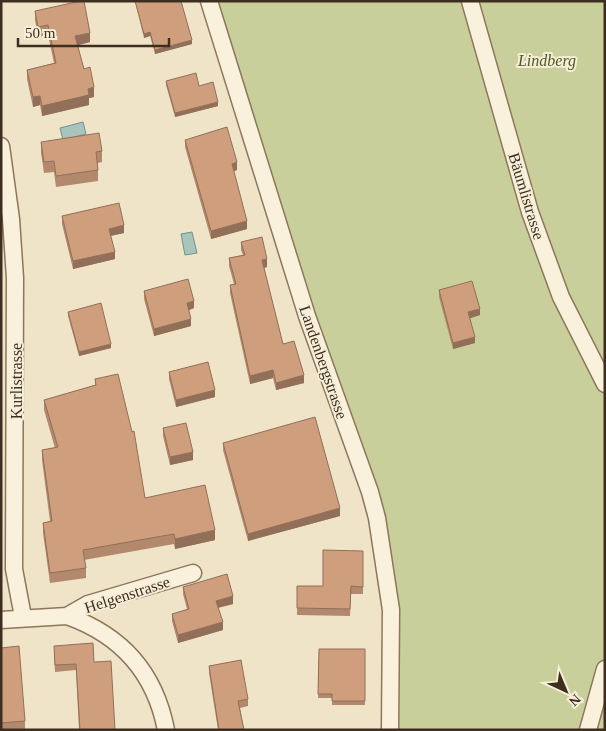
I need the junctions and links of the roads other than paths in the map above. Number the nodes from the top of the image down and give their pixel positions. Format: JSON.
{"nodes":[{"id":1,"x":209,"y":1,"type":"edge"},
{"id":2,"x":470,"y":1,"type":"edge"},
{"id":3,"x":1,"y":146,"type":"edge"},
{"id":4,"x":605,"y":384,"type":"edge"},
{"id":5,"x":193,"y":573,"type":"dead end"},
{"id":6,"x":67,"y":616,"type":"junction"},
{"id":7,"x":23,"y":617,"type":"junction"},
{"id":8,"x":1,"y":620,"type":"edge"},
{"id":9,"x":605,"y":669,"type":"edge"},
{"id":10,"x":166,"y":730,"type":"edge"},
{"id":11,"x":390,"y":730,"type":"edge"},
{"id":12,"x":588,"y":730,"type":"edge"}],
"edges":[{"from":1,"to":11,"type":"street","name":"Landenbergstrasse"},
{"from":2,"to":4,"type":"street","name":"Bäumlistrasse"},
{"from":3,"to":7,"type":"street","name":"Kurlistrasse"},
{"from":5,"to":6,"type":"street","name":"Helgenstrasse"},
{"from":6,"to":7,"type":"street","name":"Helgenstrasse"},
{"from":6,"to":10,"type":"street"},
{"from":7,"to":8,"type":"street","name":"Helgenstrasse"},
{"from":9,"to":12,"type":"street"}]}
